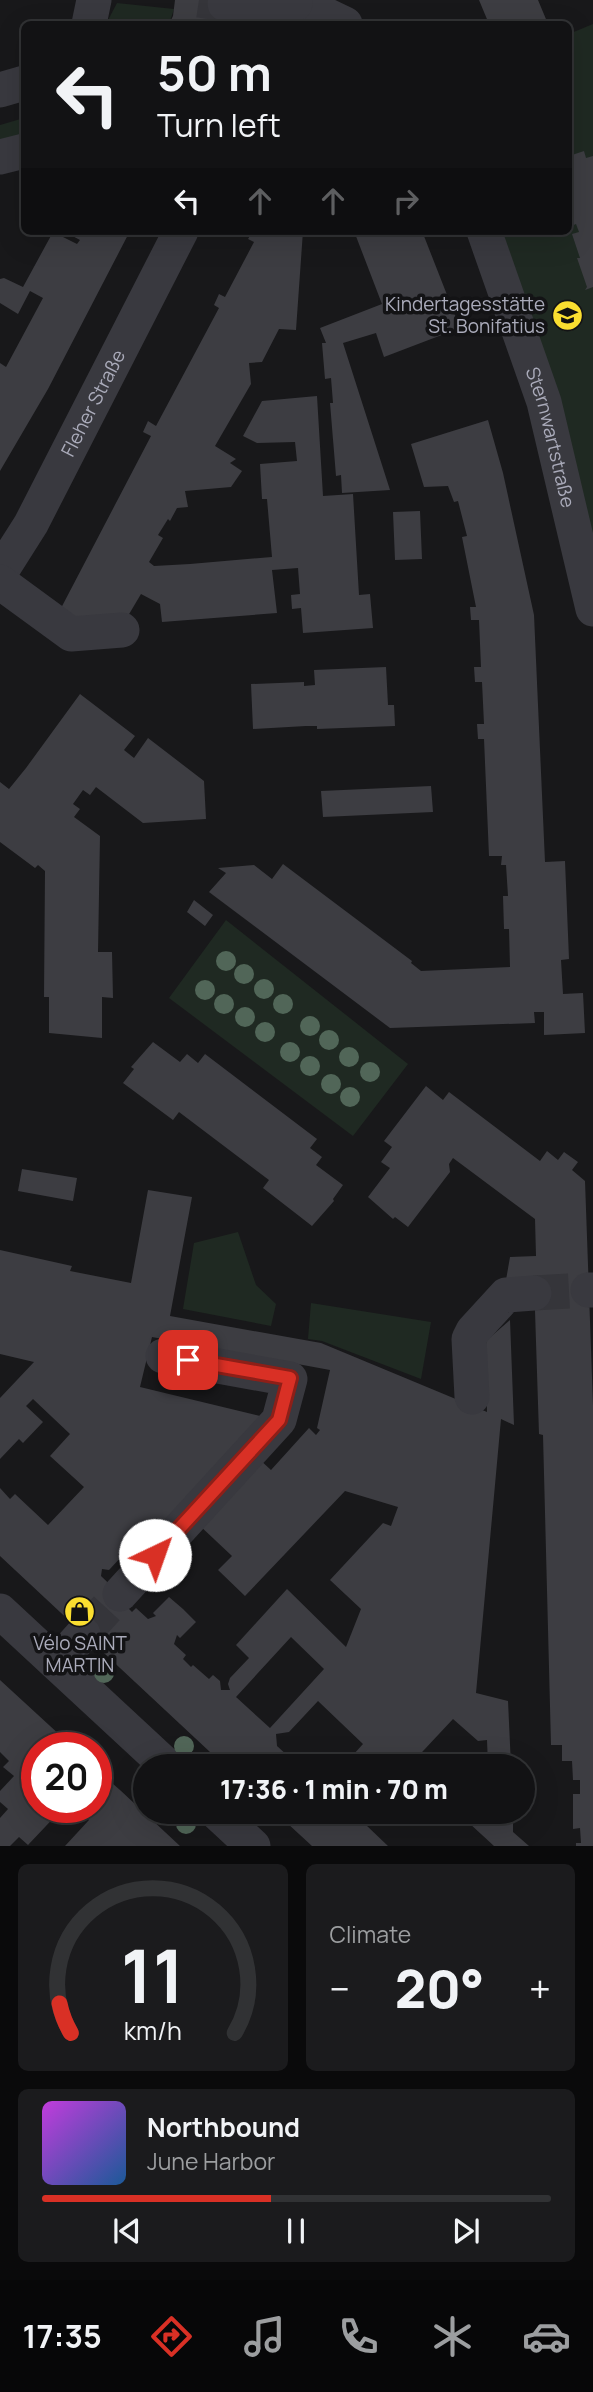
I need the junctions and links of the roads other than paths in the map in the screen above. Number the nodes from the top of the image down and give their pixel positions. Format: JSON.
{"nodes":[{"id":1,"x":94,"y":0,"type":"edge"},
{"id":2,"x":225,"y":4,"type":"dead end"},
{"id":3,"x":306,"y":11,"type":"edge"},
{"id":4,"x":90,"y":21,"type":"edge"},
{"id":5,"x":21,"y":84,"type":"edge"},
{"id":6,"x":0,"y":90,"type":"edge"},
{"id":7,"x":21,"y":152,"type":"edge"},
{"id":8,"x":0,"y":157,"type":"edge"},
{"id":9,"x":179,"y":235,"type":"edge"},
{"id":10,"x":486,"y":235,"type":"edge"},
{"id":11,"x":0,"y":573,"type":"edge"},
{"id":12,"x":0,"y":582,"type":"edge"},
{"id":13,"x":593,"y":608,"type":"edge"},
{"id":14,"x":122,"y":630,"type":"dead end"},
{"id":15,"x":534,"y":1293,"type":"tunnel mouth"},
{"id":16,"x":163,"y":1356,"type":"dead end"},
{"id":17,"x":472,"y":1397,"type":"dead end"},
{"id":18,"x":120,"y":1594,"type":"tunnel mouth"},
{"id":19,"x":0,"y":1611,"type":"edge"},
{"id":20,"x":83,"y":1634,"type":"tunnel mouth"},
{"id":21,"x":57,"y":1663,"type":"junction"},
{"id":22,"x":154,"y":1754,"type":"edge"},
{"id":23,"x":229,"y":1824,"type":"edge"},
{"id":24,"x":253,"y":1846,"type":"edge"}],
"edges":[{"from":1,"to":4,"type":"street"},
{"from":2,"to":3,"type":"street"},
{"from":5,"to":6,"type":"street"},
{"from":7,"to":8,"type":"street"},
{"from":9,"to":11,"type":"street","name":"Fleher Straße"},
{"from":10,"to":13,"type":"street","name":"Sternwartstraße"},
{"from":12,"to":14,"type":"street"},
{"from":15,"to":17,"type":"street"},
{"from":16,"to":18,"type":"street"},
{"from":19,"to":21,"type":"street"},
{"from":20,"to":21,"type":"street"},
{"from":21,"to":22,"type":"street"},
{"from":23,"to":24,"type":"street"}]}
